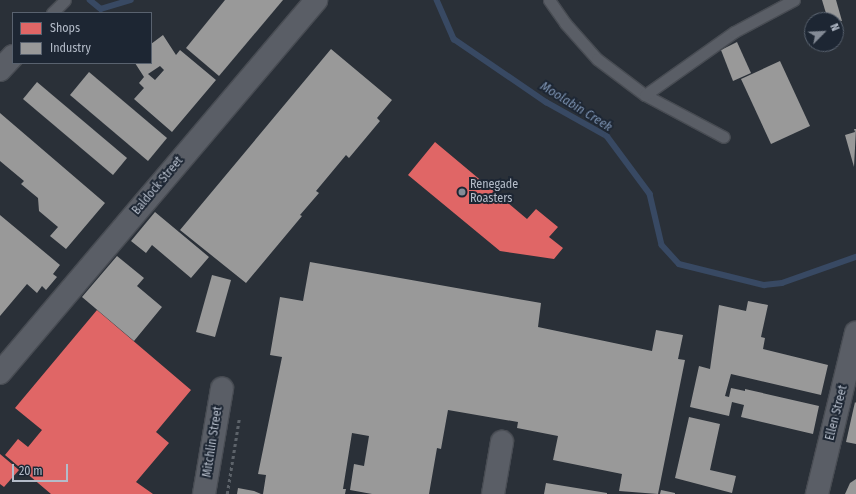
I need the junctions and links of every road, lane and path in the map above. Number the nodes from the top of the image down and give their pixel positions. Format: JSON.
{"nodes":[{"id":1,"x":65,"y":0,"type":"edge"},
{"id":2,"x":316,"y":0,"type":"edge"},
{"id":3,"x":549,"y":0,"type":"edge"},
{"id":4,"x":794,"y":0,"type":"edge"},
{"id":5,"x":53,"y":12,"type":"edge"},
{"id":6,"x":12,"y":57,"type":"edge"},
{"id":7,"x":0,"y":70,"type":"edge"},
{"id":8,"x":645,"y":95,"type":"junction"},
{"id":9,"x":724,"y":137,"type":"dead end"},
{"id":10,"x":856,"y":333,"type":"edge"},
{"id":11,"x":0,"y":373,"type":"edge"},
{"id":12,"x":222,"y":389,"type":"dead end"},
{"id":13,"x":502,"y":442,"type":"dead end"},
{"id":14,"x":204,"y":494,"type":"edge"},
{"id":15,"x":493,"y":494,"type":"edge"},
{"id":16,"x":817,"y":494,"type":"edge"}],
"edges":[{"from":1,"to":5,"type":"lane"},
{"from":2,"to":11,"type":"street","name":"Baldock Street"},
{"from":3,"to":8,"type":"lane"},
{"from":4,"to":8,"type":"lane"},
{"from":6,"to":7,"type":"street"},
{"from":8,"to":9,"type":"lane"},
{"from":10,"to":16,"type":"street","name":"Ellen Street"},
{"from":12,"to":14,"type":"street","name":"Mitchlin Street"},
{"from":13,"to":15,"type":"street"}]}
